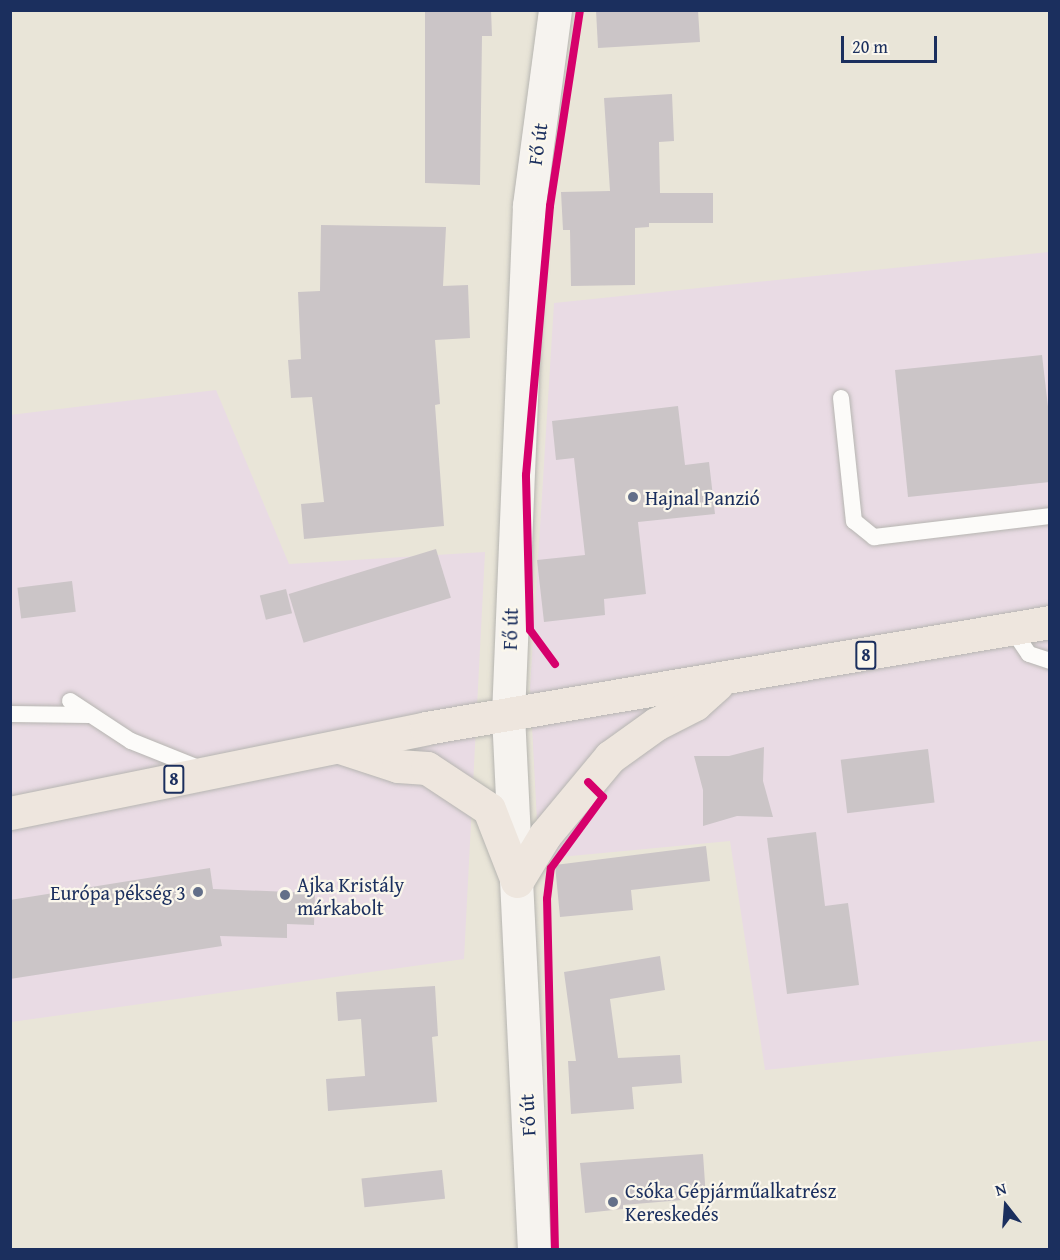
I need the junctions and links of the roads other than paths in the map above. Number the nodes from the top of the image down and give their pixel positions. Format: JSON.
{"nodes":[{"id":1,"x":555,"y":10,"type":"edge"},
{"id":2,"x":841,"y":398,"type":"dead end"},
{"id":3,"x":1050,"y":516,"type":"edge"},
{"id":4,"x":1050,"y":622,"type":"edge"},
{"id":5,"x":1012,"y":629,"type":"junction"},
{"id":6,"x":1050,"y":662,"type":"edge"},
{"id":7,"x":720,"y":681,"type":"junction"},
{"id":8,"x":70,"y":701,"type":"dead end"},
{"id":9,"x":10,"y":714,"type":"edge"},
{"id":10,"x":91,"y":715,"type":"junction"},
{"id":11,"x":508,"y":715,"type":"junction"},
{"id":12,"x":338,"y":747,"type":"junction"},
{"id":13,"x":207,"y":772,"type":"junction"},
{"id":14,"x":10,"y":813,"type":"edge"},
{"id":15,"x":517,"y":881,"type":"junction"},
{"id":16,"x":534,"y":1250,"type":"edge"}],
"edges":[{"from":1,"to":11,"type":"main road","name":"Fő út"},
{"from":2,"to":3,"type":"lane"},
{"from":4,"to":5,"type":"main road","number":"8"},
{"from":5,"to":6,"type":"lane"},
{"from":5,"to":7,"type":"main road","number":"8"},
{"from":7,"to":11,"type":"main road","number":"8"},
{"from":7,"to":15,"type":"main road"},
{"from":8,"to":10,"type":"lane"},
{"from":9,"to":10,"type":"lane"},
{"from":10,"to":13,"type":"lane"},
{"from":11,"to":12,"type":"main road","number":"8"},
{"from":11,"to":15,"type":"main road","name":"Fő út"},
{"from":12,"to":13,"type":"main road","number":"8"},
{"from":12,"to":15,"type":"main road"},
{"from":13,"to":14,"type":"main road","number":"8"},
{"from":15,"to":16,"type":"main road","name":"Fő út"}]}
